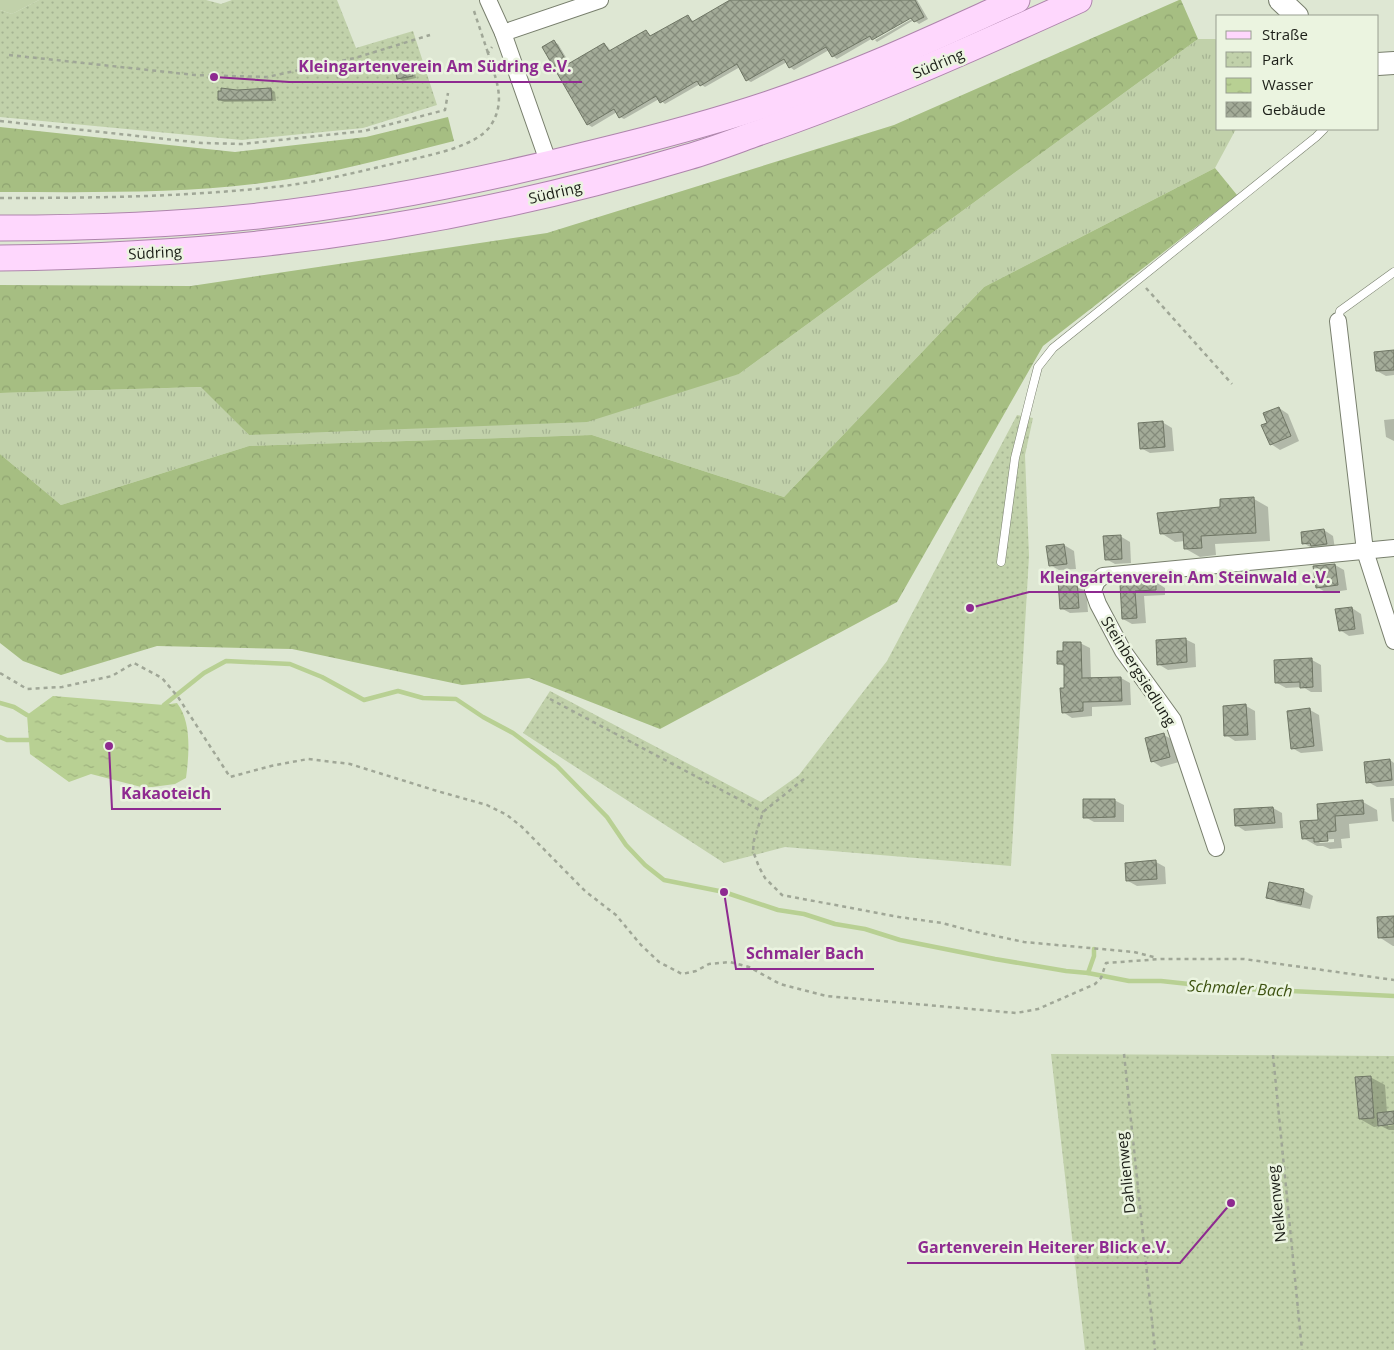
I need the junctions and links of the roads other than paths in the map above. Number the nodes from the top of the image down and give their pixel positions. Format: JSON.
{"nodes":[{"id":1,"x":488,"y":0,"type":"edge"},
{"id":2,"x":600,"y":0,"type":"edge"},
{"id":3,"x":1017,"y":0,"type":"edge"},
{"id":4,"x":1079,"y":0,"type":"edge"},
{"id":5,"x":1280,"y":0,"type":"edge"},
{"id":6,"x":1290,"y":0,"type":"edge"},
{"id":7,"x":1298,"y":15,"type":"edge"},
{"id":8,"x":1298,"y":15,"type":"edge"},
{"id":9,"x":502,"y":33,"type":"junction"},
{"id":10,"x":1394,"y":63,"type":"edge"},
{"id":11,"x":1379,"y":64,"type":"edge"},
{"id":12,"x":1323,"y":130,"type":"edge"},
{"id":13,"x":549,"y":164,"type":"junction"},
{"id":14,"x":0,"y":228,"type":"edge"},
{"id":15,"x":0,"y":258,"type":"edge"},
{"id":16,"x":1394,"y":272,"type":"edge"},
{"id":17,"x":1338,"y":321,"type":"joint"},
{"id":18,"x":1394,"y":548,"type":"edge"},
{"id":19,"x":1364,"y":551,"type":"junction"},
{"id":20,"x":1000,"y":562,"type":"dead end"},
{"id":21,"x":1394,"y":641,"type":"edge"},
{"id":22,"x":1216,"y":848,"type":"dead end"}],
"edges":[{"from":1,"to":9,"type":"street"},
{"from":2,"to":9,"type":"street"},
{"from":3,"to":13,"type":"main road","name":"Südring"},
{"from":4,"to":15,"type":"main road","name":"Südring"},
{"from":5,"to":7,"type":"main road"},
{"from":6,"to":8,"type":"main road"},
{"from":9,"to":13,"type":"street"},
{"from":10,"to":11,"type":"main road"},
{"from":12,"to":20,"type":"lane"},
{"from":13,"to":14,"type":"main road","name":"Südring"},
{"from":16,"to":17,"type":"lane"},
{"from":17,"to":19,"type":"street"},
{"from":18,"to":19,"type":"street","name":"Steinbergsiedlung"},
{"from":19,"to":21,"type":"street"},
{"from":19,"to":22,"type":"street","name":"Steinbergsiedlung"}]}
